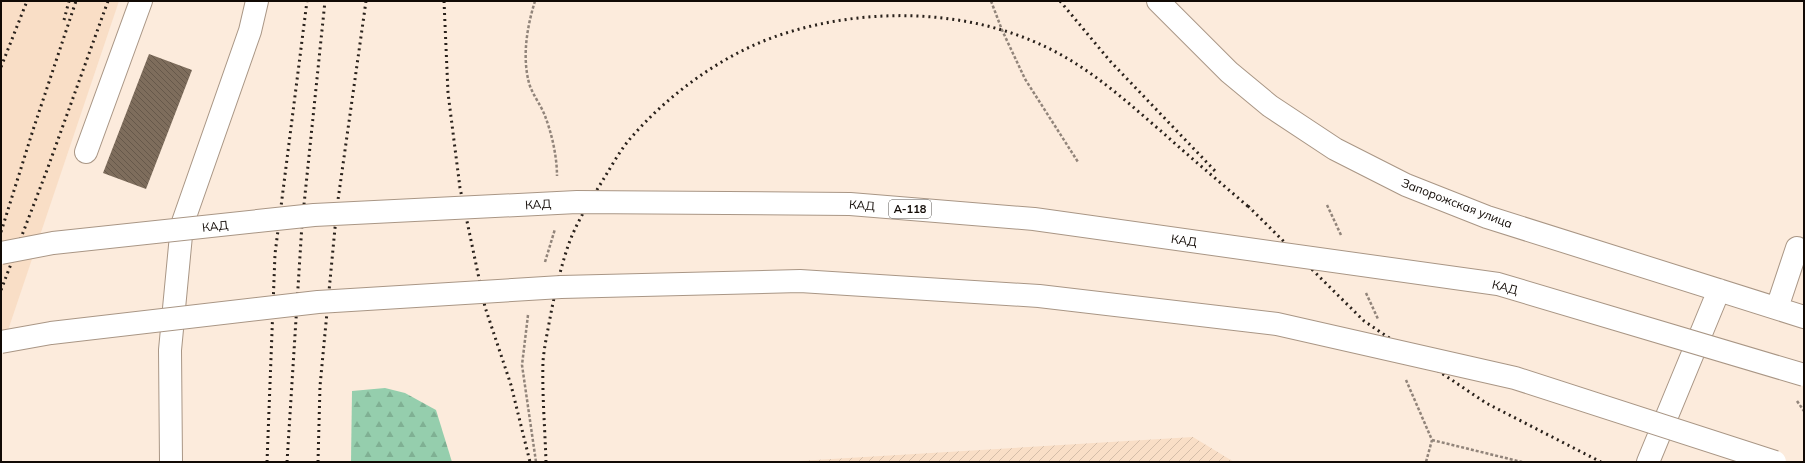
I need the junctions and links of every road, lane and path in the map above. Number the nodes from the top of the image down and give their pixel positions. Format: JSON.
{"nodes":[{"id":1,"x":141,"y":1,"type":"edge"},
{"id":2,"x":256,"y":1,"type":"edge"},
{"id":3,"x":535,"y":1,"type":"edge"},
{"id":4,"x":991,"y":1,"type":"edge"},
{"id":5,"x":1158,"y":1,"type":"edge"},
{"id":6,"x":86,"y":152,"type":"dead end"},
{"id":7,"x":1078,"y":162,"type":"dead end"},
{"id":8,"x":557,"y":178,"type":"dead end"},
{"id":9,"x":557,"y":224,"type":"dead end"},
{"id":10,"x":1797,"y":248,"type":"dead end"},
{"id":11,"x":1,"y":252,"type":"edge"},
{"id":12,"x":544,"y":266,"type":"dead end"},
{"id":13,"x":1719,"y":290,"type":"junction"},
{"id":14,"x":1777,"y":308,"type":"junction"},
{"id":15,"x":528,"y":314,"type":"dead end"},
{"id":16,"x":1804,"y":317,"type":"edge"},
{"id":17,"x":1,"y":342,"type":"edge"},
{"id":18,"x":1804,"y":375,"type":"edge"},
{"id":19,"x":1432,"y":440,"type":"dead end"},
{"id":20,"x":171,"y":462,"type":"edge"},
{"id":21,"x":536,"y":462,"type":"edge"},
{"id":22,"x":1522,"y":462,"type":"edge"},
{"id":23,"x":1648,"y":462,"type":"edge"},
{"id":24,"x":1775,"y":462,"type":"edge"}],
"edges":[{"from":1,"to":6,"type":"main road"},
{"from":2,"to":20,"type":"main road"},
{"from":3,"to":8,"type":"path"},
{"from":4,"to":7,"type":"path"},
{"from":5,"to":13,"type":"main road","name":"Запорожская улица"},
{"from":9,"to":12,"type":"path"},
{"from":10,"to":14,"type":"main road"},
{"from":11,"to":18,"type":"main road","name":"КАД","number":"А-118","bridge":true},
{"from":13,"to":14,"type":"main road","name":"Запорожская улица"},
{"from":13,"to":23,"type":"main road"},
{"from":14,"to":16,"type":"main road","name":"Запорожская улица"},
{"from":15,"to":21,"type":"path"},
{"from":17,"to":24,"type":"main road","bridge":true},
{"from":19,"to":22,"type":"path"}]}
